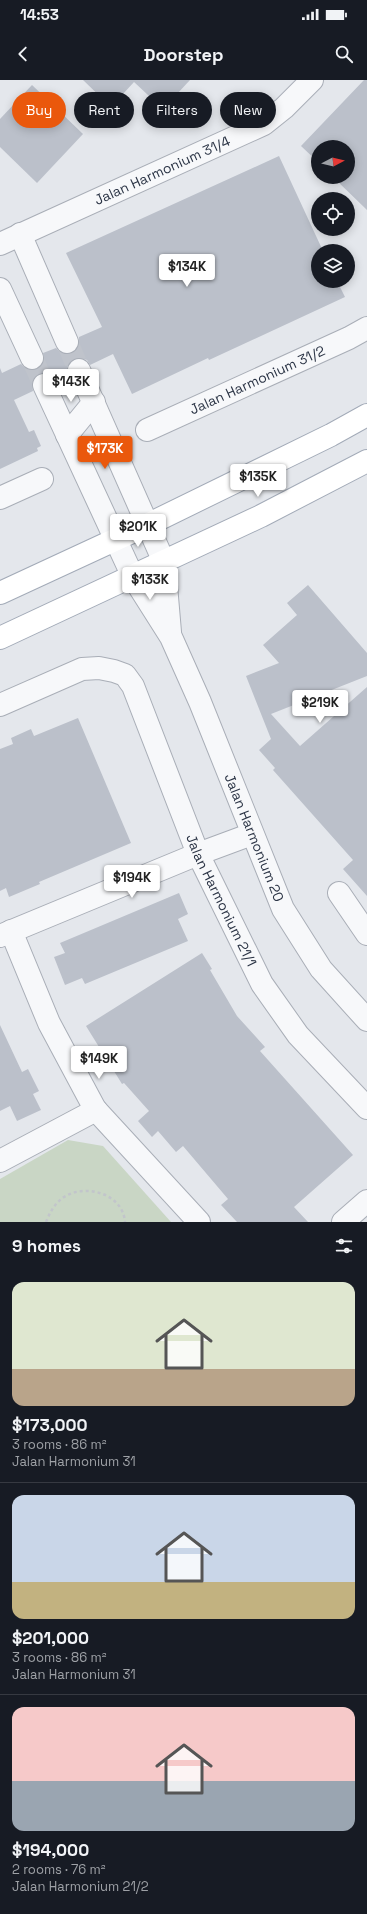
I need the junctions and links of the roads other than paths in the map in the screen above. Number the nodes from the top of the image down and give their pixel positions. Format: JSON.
{"nodes":[{"id":1,"x":312,"y":80,"type":"edge"},
{"id":2,"x":20,"y":234,"type":"junction"},
{"id":3,"x":0,"y":244,"type":"edge"},
{"id":4,"x":0,"y":289,"type":"edge"},
{"id":5,"x":367,"y":328,"type":"edge"},
{"id":6,"x":67,"y":342,"type":"tunnel mouth"},
{"id":7,"x":32,"y":358,"type":"tunnel mouth"},
{"id":8,"x":79,"y":370,"type":"tunnel mouth"},
{"id":9,"x":44,"y":385,"type":"tunnel mouth"},
{"id":10,"x":94,"y":402,"type":"junction"},
{"id":11,"x":367,"y":415,"type":"edge"},
{"id":12,"x":147,"y":430,"type":"dead end"},
{"id":13,"x":67,"y":435,"type":"junction"},
{"id":14,"x":367,"y":461,"type":"edge"},
{"id":15,"x":42,"y":479,"type":"dead end"},
{"id":16,"x":0,"y":498,"type":"edge"},
{"id":17,"x":147,"y":525,"type":"junction"},
{"id":18,"x":115,"y":539,"type":"junction"},
{"id":19,"x":164,"y":562,"type":"junction"},
{"id":20,"x":133,"y":577,"type":"junction"},
{"id":21,"x":0,"y":593,"type":"edge"},
{"id":22,"x":171,"y":637,"type":"junction"},
{"id":23,"x":0,"y":638,"type":"edge"},
{"id":24,"x":0,"y":705,"type":"edge"},
{"id":25,"x":252,"y":834,"type":"junction"},
{"id":26,"x":198,"y":854,"type":"junction"},
{"id":27,"x":339,"y":893,"type":"dead end"},
{"id":28,"x":5,"y":933,"type":"edge"},
{"id":29,"x":367,"y":934,"type":"edge"},
{"id":30,"x":367,"y":1020,"type":"edge"},
{"id":31,"x":367,"y":1108,"type":"edge"},
{"id":32,"x":96,"y":1110,"type":"junction"},
{"id":33,"x":0,"y":1161,"type":"edge"},
{"id":34,"x":367,"y":1201,"type":"edge"},
{"id":35,"x":199,"y":1222,"type":"edge"},
{"id":36,"x":343,"y":1222,"type":"edge"}],
"edges":[{"from":1,"to":2,"type":"street","name":"Jalan Harmonium 31/4"},
{"from":2,"to":3,"type":"street","name":"Jalan Harmonium 31/4"},
{"from":2,"to":6,"type":"street"},
{"from":4,"to":7,"type":"street"},
{"from":5,"to":12,"type":"street","name":"Jalan Harmonium 31/2"},
{"from":8,"to":10,"type":"street"},
{"from":9,"to":13,"type":"street"},
{"from":10,"to":13,"type":"street"},
{"from":10,"to":17,"type":"street"},
{"from":11,"to":17,"type":"main road"},
{"from":13,"to":18,"type":"street"},
{"from":14,"to":19,"type":"main road"},
{"from":15,"to":16,"type":"street"},
{"from":17,"to":18,"type":"main road"},
{"from":17,"to":19,"type":"street"},
{"from":18,"to":20,"type":"street"},
{"from":18,"to":21,"type":"main road"},
{"from":19,"to":20,"type":"main road"},
{"from":19,"to":22,"type":"street"},
{"from":20,"to":22,"type":"street"},
{"from":20,"to":23,"type":"main road"},
{"from":22,"to":25,"type":"street","name":"Jalan Harmonium 20"},
{"from":24,"to":26,"type":"street","name":"Jalan Harmonium 21/1"},
{"from":25,"to":26,"type":"street"},
{"from":25,"to":30,"type":"street","name":"Jalan Harmonium 20"},
{"from":26,"to":28,"type":"street"},
{"from":26,"to":31,"type":"street","name":"Jalan Harmonium 21/1"},
{"from":27,"to":29,"type":"street"},
{"from":28,"to":32,"type":"street"},
{"from":32,"to":33,"type":"street"},
{"from":32,"to":35,"type":"street"},
{"from":34,"to":36,"type":"street"}]}
